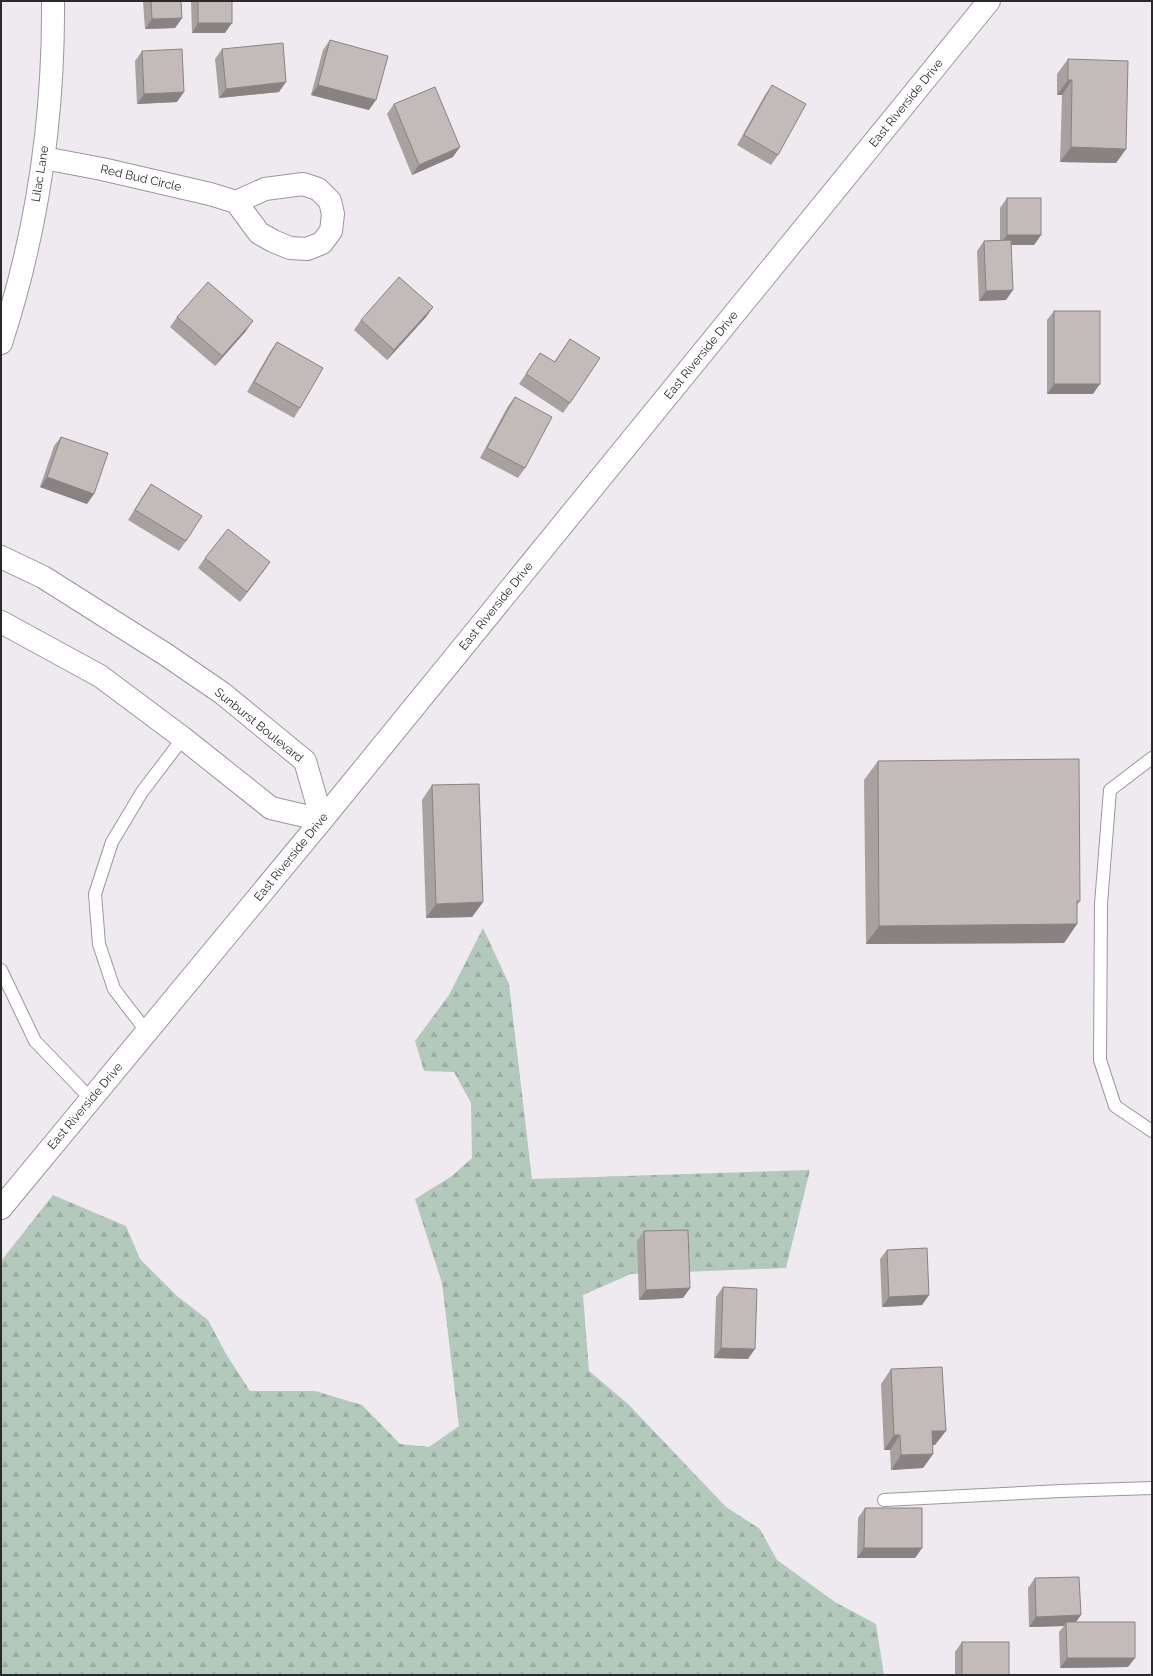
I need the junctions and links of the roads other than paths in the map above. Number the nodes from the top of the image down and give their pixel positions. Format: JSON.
{"nodes":[{"id":1,"x":53,"y":1,"type":"edge"},
{"id":2,"x":989,"y":1,"type":"edge"},
{"id":3,"x":44,"y":158,"type":"junction"},
{"id":4,"x":236,"y":202,"type":"dead end"},
{"id":5,"x":1,"y":344,"type":"edge"},
{"id":6,"x":1,"y":557,"type":"edge"},
{"id":7,"x":1,"y":622,"type":"edge"},
{"id":8,"x":183,"y":738,"type":"junction"},
{"id":9,"x":1152,"y":758,"type":"edge"},
{"id":10,"x":322,"y":820,"type":"junction"},
{"id":11,"x":1,"y":970,"type":"edge"},
{"id":12,"x":147,"y":1032,"type":"junction"},
{"id":13,"x":91,"y":1099,"type":"junction"},
{"id":14,"x":1152,"y":1131,"type":"edge"},
{"id":15,"x":1,"y":1208,"type":"edge"},
{"id":16,"x":1152,"y":1488,"type":"edge"},
{"id":17,"x":884,"y":1500,"type":"dead end"}],
"edges":[{"from":1,"to":3,"type":"street","name":"Lilac Lane"},
{"from":2,"to":10,"type":"street","name":"East Riverside Drive"},
{"from":3,"to":4,"type":"street","name":"Red Bud Circle"},
{"from":3,"to":5,"type":"street","name":"Lilac Lane"},
{"from":6,"to":10,"type":"street","name":"Sunburst Boulevard"},
{"from":7,"to":8,"type":"street"},
{"from":8,"to":10,"type":"street"},
{"from":8,"to":12,"type":"lane"},
{"from":9,"to":14,"type":"lane"},
{"from":10,"to":12,"type":"street","name":"East Riverside Drive"},
{"from":11,"to":13,"type":"lane"},
{"from":12,"to":13,"type":"street","name":"East Riverside Drive"},
{"from":13,"to":15,"type":"street","name":"East Riverside Drive"},
{"from":16,"to":17,"type":"lane"}]}
